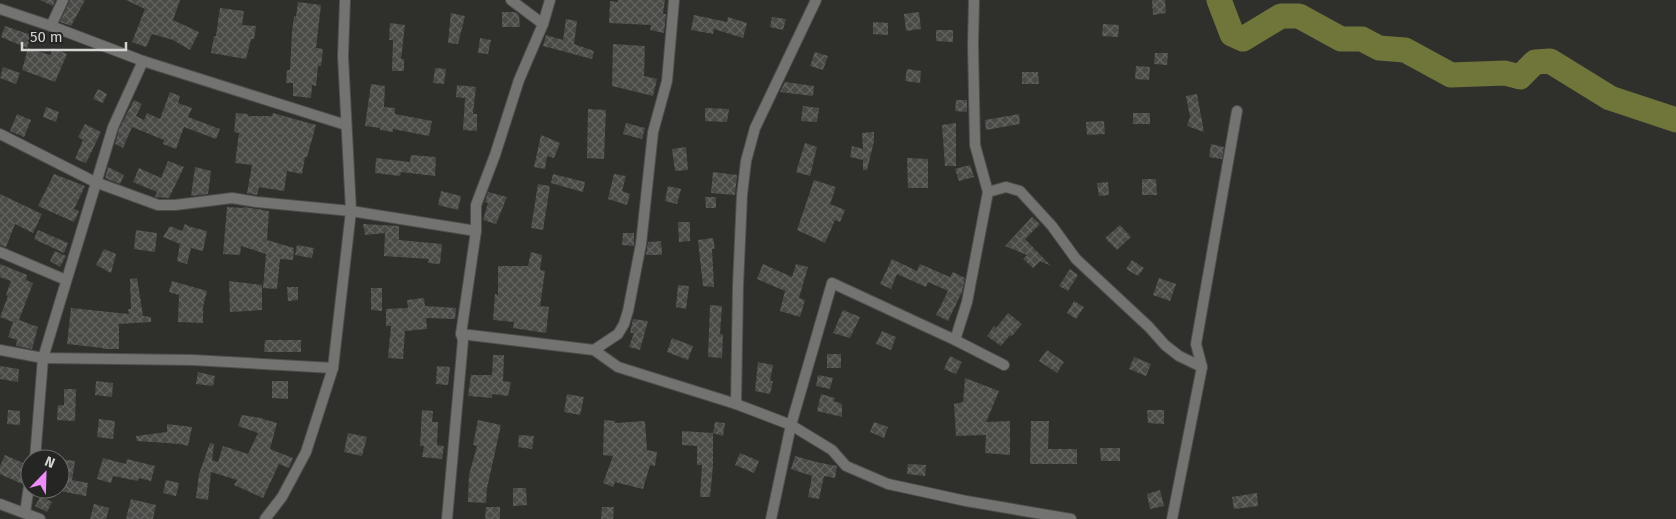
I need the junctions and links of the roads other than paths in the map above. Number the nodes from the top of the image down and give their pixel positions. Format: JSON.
{"nodes":[{"id":1,"x":63,"y":0,"type":"edge"},
{"id":2,"x":345,"y":0,"type":"edge"},
{"id":3,"x":511,"y":0,"type":"edge"},
{"id":4,"x":550,"y":0,"type":"edge"},
{"id":5,"x":674,"y":0,"type":"edge"},
{"id":6,"x":816,"y":0,"type":"edge"},
{"id":7,"x":974,"y":0,"type":"edge"},
{"id":8,"x":0,"y":9,"type":"edge"},
{"id":9,"x":543,"y":24,"type":"junction"},
{"id":10,"x":51,"y":26,"type":"junction"},
{"id":11,"x":143,"y":61,"type":"junction"},
{"id":12,"x":1237,"y":112,"type":"dead end"},
{"id":13,"x":346,"y":125,"type":"junction"},
{"id":14,"x":0,"y":134,"type":"edge"},
{"id":15,"x":95,"y":182,"type":"junction"},
{"id":16,"x":988,"y":192,"type":"junction"},
{"id":17,"x":351,"y":211,"type":"junction"},
{"id":18,"x":476,"y":231,"type":"junction"},
{"id":19,"x":0,"y":252,"type":"edge"},
{"id":20,"x":66,"y":280,"type":"junction"},
{"id":21,"x":461,"y":334,"type":"junction"},
{"id":22,"x":955,"y":340,"type":"junction"},
{"id":23,"x":0,"y":350,"type":"edge"},
{"id":24,"x":594,"y":350,"type":"junction"},
{"id":25,"x":42,"y":358,"type":"junction"},
{"id":26,"x":1004,"y":365,"type":"dead end"},
{"id":27,"x":1202,"y":367,"type":"junction"},
{"id":28,"x":334,"y":368,"type":"junction"},
{"id":29,"x":736,"y":404,"type":"junction"},
{"id":30,"x":790,"y":425,"type":"junction"},
{"id":31,"x":36,"y":449,"type":"edge"},
{"id":32,"x":27,"y":499,"type":"edge"},
{"id":33,"x":0,"y":504,"type":"edge"},
{"id":34,"x":25,"y":514,"type":"junction"},
{"id":35,"x":40,"y":519,"type":"edge"},
{"id":36,"x":264,"y":519,"type":"edge"},
{"id":37,"x":447,"y":519,"type":"edge"},
{"id":38,"x":771,"y":519,"type":"edge"},
{"id":39,"x":1071,"y":519,"type":"edge"},
{"id":40,"x":1172,"y":519,"type":"edge"}],
"edges":[{"from":1,"to":10,"type":"street"},
{"from":2,"to":13,"type":"street"},
{"from":3,"to":9,"type":"street"},
{"from":4,"to":9,"type":"street"},
{"from":5,"to":24,"type":"street"},
{"from":6,"to":29,"type":"street"},
{"from":7,"to":16,"type":"street"},
{"from":8,"to":10,"type":"street"},
{"from":9,"to":18,"type":"street"},
{"from":10,"to":11,"type":"street"},
{"from":11,"to":13,"type":"street"},
{"from":11,"to":15,"type":"street"},
{"from":12,"to":27,"type":"street"},
{"from":13,"to":17,"type":"street"},
{"from":14,"to":15,"type":"street"},
{"from":15,"to":17,"type":"street"},
{"from":15,"to":20,"type":"street"},
{"from":16,"to":22,"type":"street"},
{"from":16,"to":27,"type":"street"},
{"from":17,"to":18,"type":"street"},
{"from":17,"to":28,"type":"street"},
{"from":18,"to":21,"type":"street"},
{"from":19,"to":20,"type":"street"},
{"from":20,"to":25,"type":"street"},
{"from":21,"to":24,"type":"street"},
{"from":21,"to":37,"type":"street"},
{"from":22,"to":26,"type":"street"},
{"from":22,"to":30,"type":"street"},
{"from":23,"to":25,"type":"street"},
{"from":24,"to":29,"type":"street"},
{"from":25,"to":28,"type":"street"},
{"from":25,"to":31,"type":"street"},
{"from":27,"to":40,"type":"street"},
{"from":28,"to":36,"type":"street"},
{"from":29,"to":30,"type":"street"},
{"from":30,"to":38,"type":"street"},
{"from":30,"to":39,"type":"street"},
{"from":32,"to":34,"type":"street"},
{"from":33,"to":34,"type":"street"},
{"from":34,"to":35,"type":"street"}]}
